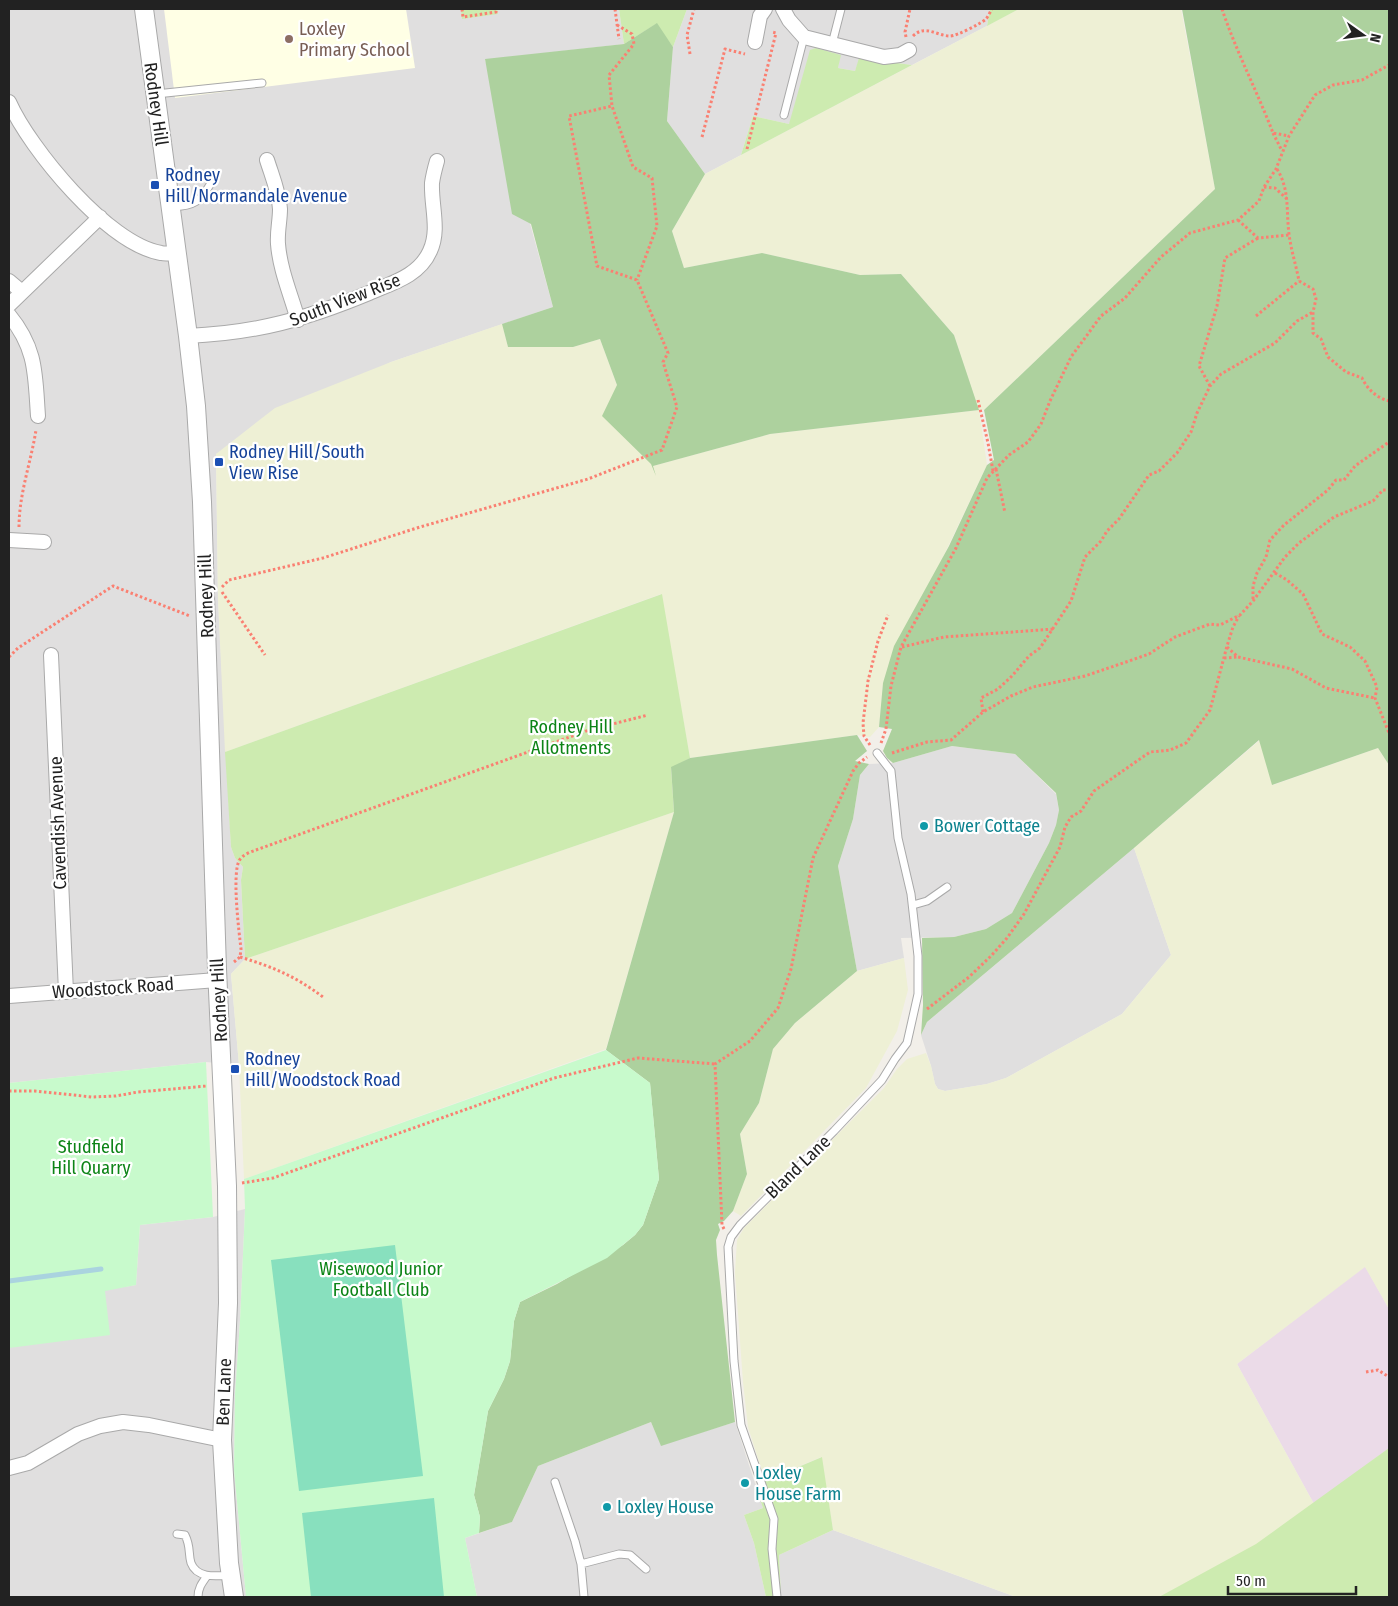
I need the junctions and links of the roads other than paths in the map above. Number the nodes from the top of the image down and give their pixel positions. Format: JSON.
{"nodes":[{"id":1,"x":144,"y":9,"type":"edge"},
{"id":2,"x":765,"y":9,"type":"edge"},
{"id":3,"x":784,"y":9,"type":"edge"},
{"id":4,"x":841,"y":9,"type":"edge"},
{"id":5,"x":804,"y":37,"type":"junction"},
{"id":6,"x":755,"y":42,"type":"road end"},
{"id":7,"x":832,"y":44,"type":"junction"},
{"id":8,"x":908,"y":44,"type":"road end"},
{"id":9,"x":262,"y":83,"type":"dead end"},
{"id":10,"x":155,"y":94,"type":"junction"},
{"id":11,"x":9,"y":102,"type":"edge"},
{"id":12,"x":784,"y":115,"type":"dead end"},
{"id":13,"x":267,"y":160,"type":"dead end"},
{"id":14,"x":437,"y":161,"type":"dead end"},
{"id":15,"x":211,"y":183,"type":"dead end"},
{"id":16,"x":170,"y":208,"type":"junction"},
{"id":17,"x":100,"y":217,"type":"junction"},
{"id":18,"x":176,"y":253,"type":"junction"},
{"id":19,"x":9,"y":281,"type":"edge"},
{"id":20,"x":22,"y":292,"type":"junction"},
{"id":21,"x":9,"y":305,"type":"edge"},
{"id":22,"x":9,"y":315,"type":"edge"},
{"id":23,"x":298,"y":320,"type":"junction"},
{"id":24,"x":188,"y":336,"type":"junction"},
{"id":25,"x":38,"y":416,"type":"road end"},
{"id":26,"x":14,"y":540,"type":"edge"},
{"id":27,"x":44,"y":542,"type":"dead end"},
{"id":28,"x":51,"y":655,"type":"dead end"},
{"id":29,"x":877,"y":754,"type":"road end"},
{"id":30,"x":947,"y":887,"type":"dead end"},
{"id":31,"x":913,"y":905,"type":"junction"},
{"id":32,"x":217,"y":975,"type":"junction"},
{"id":33,"x":66,"y":992,"type":"junction"},
{"id":34,"x":9,"y":996,"type":"edge"},
{"id":35,"x":227,"y":1186,"type":"joint"},
{"id":36,"x":222,"y":1440,"type":"junction"},
{"id":37,"x":9,"y":1468,"type":"edge"},
{"id":38,"x":555,"y":1482,"type":"dead end"},
{"id":39,"x":177,"y":1534,"type":"dead end"},
{"id":40,"x":581,"y":1564,"type":"junction"},
{"id":41,"x":646,"y":1569,"type":"dead end"},
{"id":42,"x":208,"y":1576,"type":"junction"},
{"id":43,"x":231,"y":1576,"type":"junction"},
{"id":44,"x":198,"y":1597,"type":"edge"},
{"id":45,"x":234,"y":1597,"type":"edge"},
{"id":46,"x":584,"y":1597,"type":"edge"},
{"id":47,"x":777,"y":1597,"type":"edge"}],
"edges":[{"from":1,"to":10,"type":"street","name":"Rodney Hill"},
{"from":2,"to":6,"type":"street"},
{"from":3,"to":5,"type":"street"},
{"from":4,"to":7,"type":"lane"},
{"from":5,"to":7,"type":"street"},
{"from":5,"to":12,"type":"lane"},
{"from":7,"to":8,"type":"street"},
{"from":9,"to":10,"type":"lane"},
{"from":10,"to":16,"type":"street","name":"Rodney Hill"},
{"from":11,"to":17,"type":"street"},
{"from":13,"to":23,"type":"street"},
{"from":14,"to":23,"type":"street","name":"South View Rise"},
{"from":15,"to":16,"type":"lane"},
{"from":16,"to":18,"type":"street","name":"Rodney Hill"},
{"from":17,"to":18,"type":"street"},
{"from":17,"to":20,"type":"street"},
{"from":18,"to":24,"type":"street","name":"Rodney Hill"},
{"from":19,"to":20,"type":"street"},
{"from":20,"to":21,"type":"street"},
{"from":22,"to":25,"type":"street"},
{"from":23,"to":24,"type":"street","name":"South View Rise"},
{"from":24,"to":32,"type":"street","name":"Rodney Hill"},
{"from":26,"to":27,"type":"street"},
{"from":28,"to":33,"type":"street","name":"Cavendish Avenue"},
{"from":29,"to":31,"type":"lane","name":"Bland Lane"},
{"from":30,"to":31,"type":"lane"},
{"from":31,"to":47,"type":"lane","name":"Bland Lane"},
{"from":32,"to":33,"type":"street","name":"Woodstock Road"},
{"from":32,"to":35,"type":"street","name":"Rodney Hill"},
{"from":33,"to":34,"type":"street","name":"Woodstock Road"},
{"from":35,"to":36,"type":"street","name":"Ben Lane"},
{"from":36,"to":37,"type":"street"},
{"from":36,"to":43,"type":"street","name":"Ben Lane"},
{"from":38,"to":40,"type":"lane"},
{"from":39,"to":42,"type":"lane"},
{"from":40,"to":41,"type":"lane"},
{"from":40,"to":46,"type":"lane"},
{"from":42,"to":43,"type":"lane"},
{"from":42,"to":44,"type":"lane"},
{"from":43,"to":45,"type":"street","name":"Ben Lane"}]}
